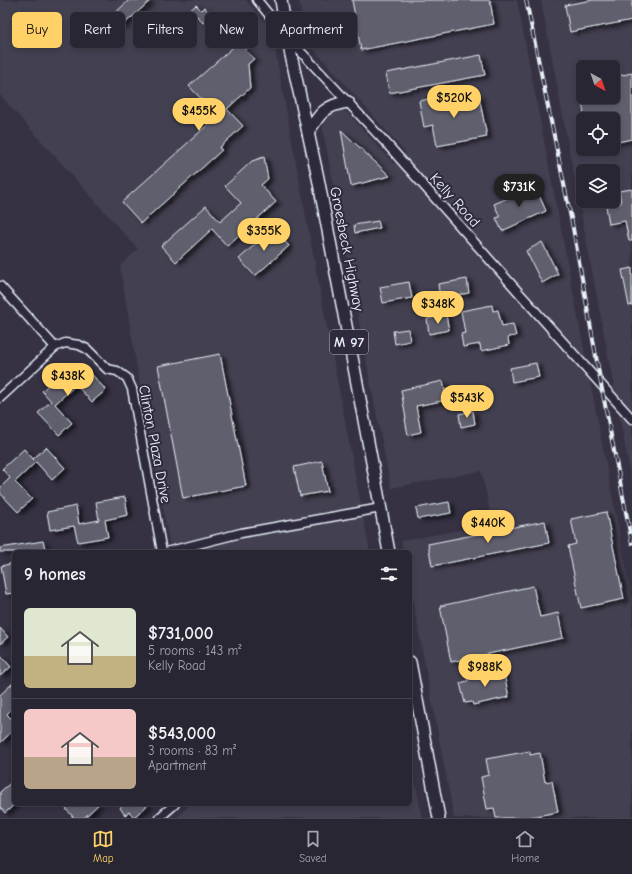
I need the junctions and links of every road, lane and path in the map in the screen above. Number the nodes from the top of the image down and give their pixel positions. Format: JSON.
{"nodes":[{"id":1,"x":257,"y":0,"type":"edge"},
{"id":2,"x":281,"y":0,"type":"edge"},
{"id":3,"x":266,"y":12,"type":"edge"},
{"id":4,"x":283,"y":12,"type":"edge"},
{"id":5,"x":289,"y":48,"type":"edge"},
{"id":6,"x":296,"y":48,"type":"edge"},
{"id":7,"x":348,"y":102,"type":"junction"},
{"id":8,"x":308,"y":133,"type":"junction"},
{"id":9,"x":0,"y":286,"type":"edge"},
{"id":10,"x":55,"y":347,"type":"junction"},
{"id":11,"x":0,"y":398,"type":"edge"},
{"id":12,"x":632,"y":418,"type":"edge"},
{"id":13,"x":381,"y":508,"type":"junction"},
{"id":14,"x":162,"y":550,"type":"edge"},
{"id":15,"x":174,"y":550,"type":"edge"},
{"id":16,"x":389,"y":550,"type":"edge"},
{"id":17,"x":412,"y":673,"type":"edge"},
{"id":18,"x":173,"y":806,"type":"edge"},
{"id":19,"x":159,"y":818,"type":"edge"},
{"id":20,"x":439,"y":818,"type":"edge"}],
"edges":[{"from":1,"to":3,"type":"street","name":"Kelly Road"},
{"from":2,"to":4,"type":"main road","name":"Groesbeck Highway","number":"M 97"},
{"from":5,"to":8,"type":"main road","name":"Groesbeck Highway","number":"M 97"},
{"from":6,"to":7,"type":"street","name":"Kelly Road"},
{"from":7,"to":8,"type":"main road"},
{"from":7,"to":12,"type":"street","name":"Kelly Road"},
{"from":8,"to":13,"type":"main road","name":"Groesbeck Highway","number":"M 97"},
{"from":9,"to":10,"type":"street"},
{"from":10,"to":11,"type":"street"},
{"from":10,"to":14,"type":"street","name":"Clinton Plaza Drive"},
{"from":13,"to":15,"type":"street"},
{"from":13,"to":16,"type":"main road","name":"Groesbeck Highway","number":"M 97"},
{"from":17,"to":20,"type":"main road"},
{"from":18,"to":19,"type":"street"}]}
